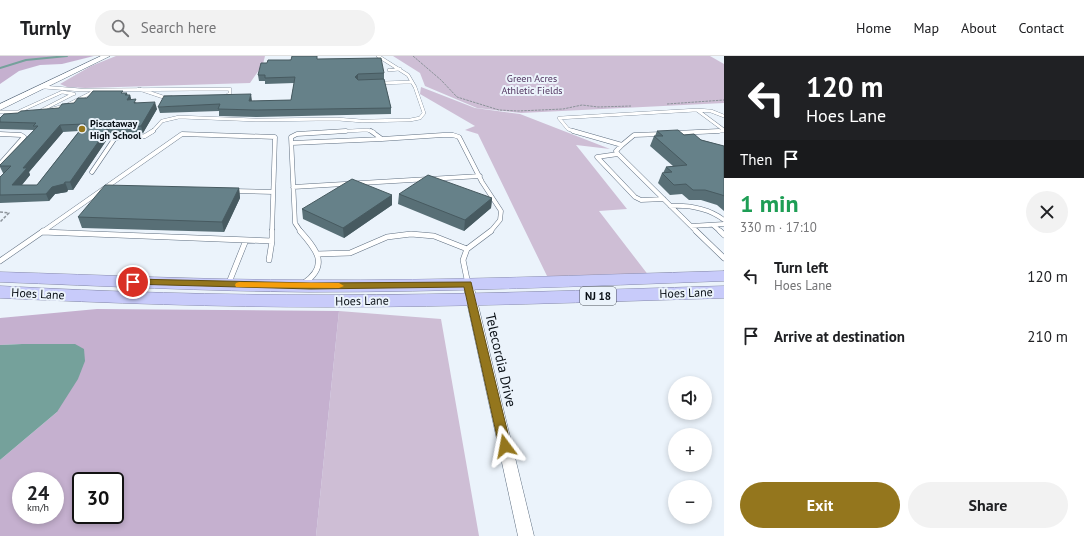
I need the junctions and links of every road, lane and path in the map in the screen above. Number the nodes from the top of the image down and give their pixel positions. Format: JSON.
{"nodes":[{"id":1,"x":107,"y":56,"type":"edge"},
{"id":2,"x":378,"y":56,"type":"edge"},
{"id":3,"x":413,"y":56,"type":"edge"},
{"id":4,"x":400,"y":69,"type":"junction"},
{"id":5,"x":389,"y":70,"type":"dead end"},
{"id":6,"x":412,"y":82,"type":"junction"},
{"id":7,"x":374,"y":83,"type":"edge"},
{"id":8,"x":43,"y":87,"type":"junction"},
{"id":9,"x":138,"y":89,"type":"junction"},
{"id":10,"x":82,"y":90,"type":"junction"},
{"id":11,"x":98,"y":90,"type":"junction"},
{"id":12,"x":74,"y":94,"type":"junction"},
{"id":13,"x":174,"y":97,"type":"edge"},
{"id":14,"x":221,"y":97,"type":"edge"},
{"id":15,"x":724,"y":100,"type":"edge"},
{"id":16,"x":661,"y":104,"type":"dead end"},
{"id":17,"x":638,"y":105,"type":"dead end"},
{"id":18,"x":0,"y":107,"type":"edge"},
{"id":19,"x":697,"y":110,"type":"junction"},
{"id":20,"x":0,"y":112,"type":"edge"},
{"id":21,"x":36,"y":112,"type":"junction"},
{"id":22,"x":17,"y":113,"type":"junction"},
{"id":23,"x":724,"y":116,"type":"edge"},
{"id":24,"x":724,"y":130,"type":"edge"},
{"id":25,"x":683,"y":133,"type":"junction"},
{"id":26,"x":0,"y":134,"type":"edge"},
{"id":27,"x":688,"y":137,"type":"edge"},
{"id":28,"x":382,"y":139,"type":"junction"},
{"id":29,"x":292,"y":144,"type":"junction"},
{"id":30,"x":622,"y":145,"type":"junction"},
{"id":31,"x":618,"y":154,"type":"junction"},
{"id":32,"x":0,"y":164,"type":"edge"},
{"id":33,"x":92,"y":172,"type":"dead end"},
{"id":34,"x":480,"y":176,"type":"junction"},
{"id":35,"x":106,"y":187,"type":"junction"},
{"id":36,"x":114,"y":187,"type":"edge"},
{"id":37,"x":293,"y":187,"type":"junction"},
{"id":38,"x":225,"y":190,"type":"edge"},
{"id":39,"x":273,"y":192,"type":"junction"},
{"id":40,"x":664,"y":199,"type":"junction"},
{"id":41,"x":670,"y":206,"type":"junction"},
{"id":42,"x":0,"y":212,"type":"edge"},
{"id":43,"x":724,"y":220,"type":"edge"},
{"id":44,"x":0,"y":222,"type":"edge"},
{"id":45,"x":724,"y":224,"type":"edge"},
{"id":46,"x":712,"y":225,"type":"junction"},
{"id":47,"x":691,"y":226,"type":"junction"},
{"id":48,"x":41,"y":232,"type":"junction"},
{"id":49,"x":724,"y":235,"type":"edge"},
{"id":50,"x":246,"y":240,"type":"junction"},
{"id":51,"x":272,"y":241,"type":"junction"},
{"id":52,"x":467,"y":248,"type":"junction"},
{"id":53,"x":317,"y":254,"type":"junction"},
{"id":54,"x":724,"y":258,"type":"edge"},
{"id":55,"x":269,"y":260,"type":"dead end"},
{"id":56,"x":0,"y":261,"type":"edge"},
{"id":57,"x":724,"y":276,"type":"edge"},
{"id":58,"x":0,"y":277,"type":"edge"},
{"id":59,"x":228,"y":285,"type":"junction"},
{"id":60,"x":298,"y":286,"type":"junction"},
{"id":61,"x":0,"y":292,"type":"edge"},
{"id":62,"x":470,"y":292,"type":"junction"},
{"id":63,"x":724,"y":292,"type":"edge"},
{"id":64,"x":526,"y":536,"type":"edge"}],
"edges":[{"from":1,"to":8,"type":"street"},
{"from":2,"to":4,"type":"lane"},
{"from":3,"to":17,"type":"path"},
{"from":4,"to":5,"type":"lane"},
{"from":4,"to":6,"type":"lane"},
{"from":6,"to":7,"type":"lane"},
{"from":6,"to":33,"type":"lane"},
{"from":8,"to":10,"type":"lane"},
{"from":8,"to":18,"type":"street"},
{"from":9,"to":11,"type":"lane"},
{"from":9,"to":13,"type":"lane"},
{"from":9,"to":14,"type":"lane"},
{"from":10,"to":11,"type":"lane"},
{"from":10,"to":12,"type":"lane"},
{"from":11,"to":21,"type":"lane"},
{"from":12,"to":21,"type":"lane"},
{"from":12,"to":22,"type":"lane"},
{"from":15,"to":16,"type":"path"},
{"from":19,"to":23,"type":"lane"},
{"from":19,"to":24,"type":"lane"},
{"from":19,"to":30,"type":"lane"},
{"from":20,"to":22,"type":"lane"},
{"from":21,"to":22,"type":"lane"},
{"from":24,"to":25,"type":"lane"},
{"from":25,"to":27,"type":"lane"},
{"from":25,"to":30,"type":"lane"},
{"from":26,"to":32,"type":"lane"},
{"from":28,"to":29,"type":"lane"},
{"from":28,"to":29,"type":"lane"},
{"from":28,"to":34,"type":"lane"},
{"from":29,"to":37,"type":"lane"},
{"from":30,"to":31,"type":"lane"},
{"from":31,"to":40,"type":"lane"},
{"from":31,"to":40,"type":"lane"},
{"from":34,"to":37,"type":"lane"},
{"from":34,"to":52,"type":"lane"},
{"from":35,"to":36,"type":"lane"},
{"from":35,"to":39,"type":"lane"},
{"from":35,"to":48,"type":"lane"},
{"from":37,"to":53,"type":"lane"},
{"from":38,"to":39,"type":"lane"},
{"from":39,"to":51,"type":"lane"},
{"from":40,"to":41,"type":"lane"},
{"from":41,"to":43,"type":"lane"},
{"from":41,"to":47,"type":"lane"},
{"from":42,"to":44,"type":"path"},
{"from":45,"to":46,"type":"lane"},
{"from":46,"to":47,"type":"lane"},
{"from":46,"to":49,"type":"lane"},
{"from":47,"to":54,"type":"lane"},
{"from":48,"to":50,"type":"lane"},
{"from":48,"to":56,"type":"lane"},
{"from":50,"to":51,"type":"lane"},
{"from":50,"to":59,"type":"lane"},
{"from":51,"to":55,"type":"lane"},
{"from":52,"to":53,"type":"lane"},
{"from":52,"to":62,"type":"lane"},
{"from":53,"to":60,"type":"lane"},
{"from":57,"to":62,"type":"highway","name":"Hoes Lane","number":"NJ 18"},
{"from":58,"to":59,"type":"highway","name":"Hoes Lane","number":"NJ 18"},
{"from":59,"to":60,"type":"highway","name":"Hoes Lane","number":"NJ 18"},
{"from":60,"to":62,"type":"highway","name":"Hoes Lane","number":"NJ 18"},
{"from":61,"to":62,"type":"highway","name":"Hoes Lane","number":"NJ 18"},
{"from":62,"to":63,"type":"highway","name":"Hoes Lane","number":"NJ 18"},
{"from":62,"to":64,"type":"street","name":"Telecordia Drive"}]}
